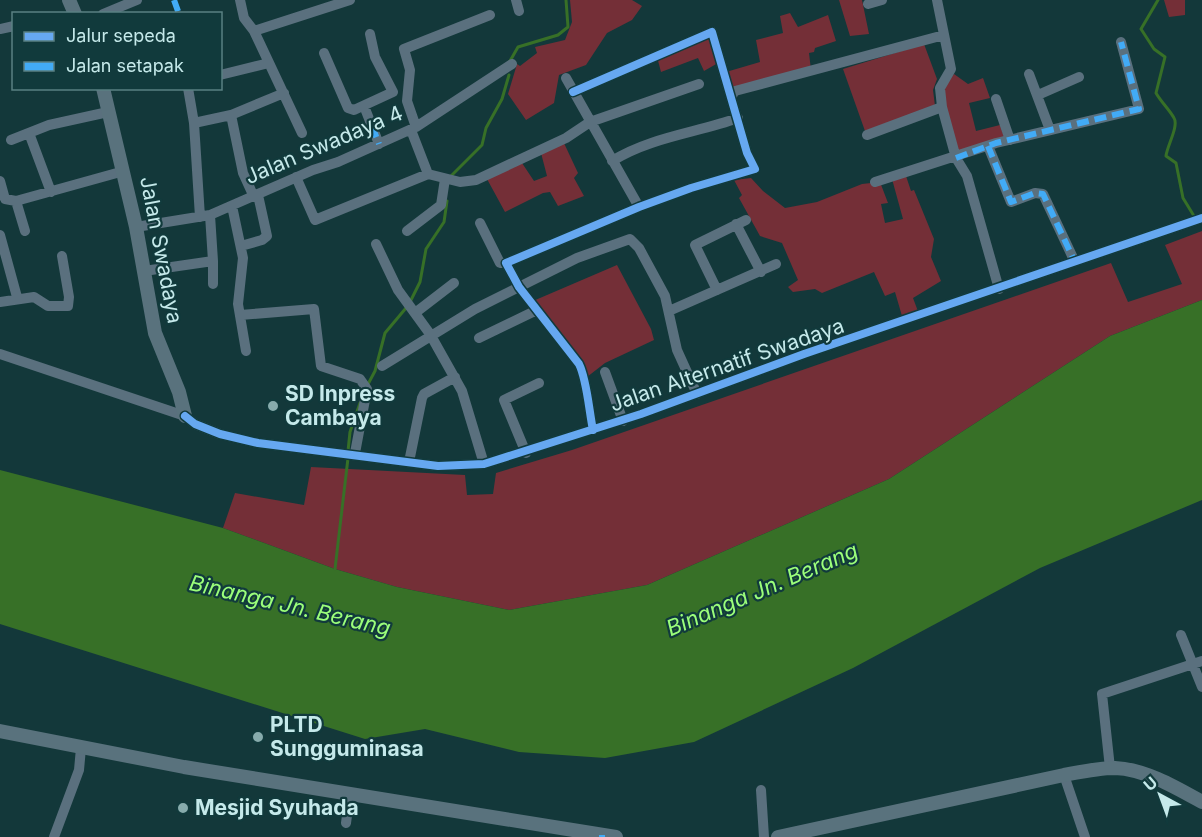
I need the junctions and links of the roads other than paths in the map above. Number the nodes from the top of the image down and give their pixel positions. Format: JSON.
{"nodes":[{"id":1,"x":137,"y":0,"type":"edge"},
{"id":2,"x":240,"y":0,"type":"edge"},
{"id":3,"x":350,"y":0,"type":"edge"},
{"id":4,"x":516,"y":0,"type":"edge"},
{"id":5,"x":882,"y":0,"type":"edge"},
{"id":6,"x":938,"y":0,"type":"edge"},
{"id":7,"x":868,"y":4,"type":"dead end"},
{"id":8,"x":519,"y":11,"type":"dead end"},
{"id":9,"x":108,"y":12,"type":"edge"},
{"id":10,"x":490,"y":15,"type":"dead end"},
{"id":11,"x":254,"y":32,"type":"junction"},
{"id":12,"x":370,"y":34,"type":"dead end"},
{"id":13,"x":944,"y":34,"type":"junction"},
{"id":14,"x":1121,"y":42,"type":"dead end"},
{"id":15,"x":324,"y":53,"type":"dead end"},
{"id":16,"x":269,"y":63,"type":"junction"},
{"id":17,"x":512,"y":64,"type":"dead end"},
{"id":18,"x":1029,"y":74,"type":"dead end"},
{"id":19,"x":222,"y":75,"type":"edge"},
{"id":20,"x":1079,"y":77,"type":"dead end"},
{"id":21,"x":566,"y":78,"type":"dead end"},
{"id":22,"x":699,"y":84,"type":"dead end"},
{"id":23,"x":103,"y":90,"type":"edge"},
{"id":24,"x":188,"y":90,"type":"edge"},
{"id":25,"x":573,"y":92,"type":"junction"},
{"id":26,"x":284,"y":93,"type":"junction"},
{"id":27,"x":1038,"y":95,"type":"junction"},
{"id":28,"x":731,"y":97,"type":"junction"},
{"id":29,"x":996,"y":99,"type":"dead end"},
{"id":30,"x":364,"y":106,"type":"junction"},
{"id":31,"x":942,"y":107,"type":"junction"},
{"id":32,"x":108,"y":112,"type":"junction"},
{"id":33,"x":231,"y":115,"type":"junction"},
{"id":34,"x":738,"y":117,"type":"junction"},
{"id":35,"x":590,"y":122,"type":"junction"},
{"id":36,"x":194,"y":123,"type":"junction"},
{"id":37,"x":414,"y":128,"type":"junction"},
{"id":38,"x":1050,"y":130,"type":"junction"},
{"id":39,"x":29,"y":133,"type":"junction"},
{"id":40,"x":302,"y":133,"type":"dead end"},
{"id":41,"x":867,"y":135,"type":"dead end"},
{"id":42,"x":11,"y":140,"type":"dead end"},
{"id":43,"x":1010,"y":140,"type":"junction"},
{"id":44,"x":379,"y":144,"type":"junction"},
{"id":45,"x":988,"y":146,"type":"junction"},
{"id":46,"x":956,"y":158,"type":"junction"},
{"id":47,"x":612,"y":161,"type":"junction"},
{"id":48,"x":124,"y":171,"type":"junction"},
{"id":49,"x":428,"y":174,"type":"junction"},
{"id":50,"x":296,"y":177,"type":"junction"},
{"id":51,"x":445,"y":179,"type":"junction"},
{"id":52,"x":0,"y":181,"type":"edge"},
{"id":53,"x":875,"y":182,"type":"dead end"},
{"id":54,"x":51,"y":192,"type":"junction"},
{"id":55,"x":256,"y":196,"type":"junction"},
{"id":56,"x":16,"y":201,"type":"junction"},
{"id":57,"x":232,"y":206,"type":"junction"},
{"id":58,"x":639,"y":207,"type":"junction"},
{"id":59,"x":205,"y":216,"type":"junction"},
{"id":60,"x":1202,"y":218,"type":"edge"},
{"id":61,"x":480,"y":223,"type":"dead end"},
{"id":62,"x":136,"y":227,"type":"junction"},
{"id":63,"x":25,"y":231,"type":"dead end"},
{"id":64,"x":407,"y":231,"type":"dead end"},
{"id":65,"x":0,"y":236,"type":"edge"},
{"id":66,"x":376,"y":244,"type":"dead end"},
{"id":67,"x":242,"y":246,"type":"junction"},
{"id":68,"x":62,"y":256,"type":"dead end"},
{"id":69,"x":1074,"y":260,"type":"junction"},
{"id":70,"x":213,"y":261,"type":"junction"},
{"id":71,"x":506,"y":263,"type":"junction"},
{"id":72,"x":776,"y":264,"type":"dead end"},
{"id":73,"x":144,"y":271,"type":"junction"},
{"id":74,"x":761,"y":272,"type":"junction"},
{"id":75,"x":454,"y":282,"type":"dead end"},
{"id":76,"x":213,"y":284,"type":"dead end"},
{"id":77,"x":519,"y":287,"type":"junction"},
{"id":78,"x":999,"y":289,"type":"junction"},
{"id":79,"x":717,"y":290,"type":"junction"},
{"id":80,"x":17,"y":297,"type":"junction"},
{"id":81,"x":0,"y":302,"type":"edge"},
{"id":82,"x":537,"y":310,"type":"junction"},
{"id":83,"x":669,"y":311,"type":"junction"},
{"id":84,"x":415,"y":313,"type":"junction"},
{"id":85,"x":240,"y":315,"type":"junction"},
{"id":86,"x":430,"y":334,"type":"junction"},
{"id":87,"x":479,"y":338,"type":"dead end"},
{"id":88,"x":246,"y":351,"type":"dead end"},
{"id":89,"x":0,"y":354,"type":"edge"},
{"id":90,"x":382,"y":366,"type":"dead end"},
{"id":91,"x":605,"y":372,"type":"dead end"},
{"id":92,"x":455,"y":377,"type":"junction"},
{"id":93,"x":539,"y":383,"type":"dead end"},
{"id":94,"x":697,"y":394,"type":"junction"},
{"id":95,"x":185,"y":416,"type":"junction"},
{"id":96,"x":623,"y":421,"type":"junction"},
{"id":97,"x":593,"y":430,"type":"junction"},
{"id":98,"x":355,"y":453,"type":"junction"},
{"id":99,"x":526,"y":453,"type":"junction"},
{"id":100,"x":409,"y":462,"type":"junction"},
{"id":101,"x":484,"y":464,"type":"junction"},
{"id":102,"x":1181,"y":635,"type":"dead end"},
{"id":103,"x":1198,"y":663,"type":"edge"},
{"id":104,"x":1202,"y":687,"type":"edge"},
{"id":105,"x":0,"y":731,"type":"edge"},
{"id":106,"x":81,"y":748,"type":"junction"},
{"id":107,"x":1110,"y":768,"type":"junction"},
{"id":108,"x":1064,"y":775,"type":"junction"},
{"id":109,"x":761,"y":790,"type":"dead end"},
{"id":110,"x":349,"y":798,"type":"junction"},
{"id":111,"x":1202,"y":802,"type":"edge"},
{"id":112,"x":346,"y":823,"type":"dead end"},
{"id":113,"x":606,"y":836,"type":"edge"},
{"id":114,"x":54,"y":837,"type":"edge"},
{"id":115,"x":764,"y":837,"type":"edge"},
{"id":116,"x":778,"y":837,"type":"edge"},
{"id":117,"x":1085,"y":837,"type":"edge"}],
"edges":[{"from":1,"to":9,"type":"street"},
{"from":2,"to":11,"type":"street"},
{"from":3,"to":11,"type":"street"},
{"from":4,"to":8,"type":"street"},
{"from":5,"to":7,"type":"street"},
{"from":6,"to":13,"type":"street"},
{"from":10,"to":37,"type":"street"},
{"from":11,"to":16,"type":"street"},
{"from":12,"to":30,"type":"street"},
{"from":13,"to":28,"type":"street"},
{"from":13,"to":31,"type":"street"},
{"from":14,"to":38,"type":"street"},
{"from":15,"to":30,"type":"street"},
{"from":16,"to":19,"type":"street"},
{"from":16,"to":26,"type":"street"},
{"from":17,"to":37,"type":"street","name":"Jalan Swadaya 4"},
{"from":18,"to":27,"type":"street"},
{"from":20,"to":27,"type":"street"},
{"from":21,"to":25,"type":"street"},
{"from":22,"to":35,"type":"street"},
{"from":23,"to":32,"type":"main road","name":"Jalan Swadaya"},
{"from":24,"to":36,"type":"street"},
{"from":25,"to":28,"type":"street"},
{"from":25,"to":35,"type":"street"},
{"from":26,"to":33,"type":"street"},
{"from":26,"to":40,"type":"street"},
{"from":27,"to":38,"type":"street"},
{"from":28,"to":34,"type":"street"},
{"from":29,"to":43,"type":"street"},
{"from":30,"to":44,"type":"street"},
{"from":31,"to":41,"type":"street"},
{"from":31,"to":46,"type":"street"},
{"from":32,"to":39,"type":"street"},
{"from":32,"to":48,"type":"main road","name":"Jalan Swadaya"},
{"from":33,"to":36,"type":"street"},
{"from":33,"to":55,"type":"street"},
{"from":34,"to":47,"type":"street"},
{"from":34,"to":58,"type":"street"},
{"from":35,"to":47,"type":"street"},
{"from":35,"to":51,"type":"street"},
{"from":36,"to":59,"type":"street"},
{"from":37,"to":44,"type":"street","name":"Jalan Swadaya 4"},
{"from":37,"to":49,"type":"street"},
{"from":38,"to":43,"type":"street"},
{"from":39,"to":42,"type":"street"},
{"from":39,"to":54,"type":"street"},
{"from":43,"to":45,"type":"street"},
{"from":44,"to":50,"type":"street","name":"Jalan Swadaya 4"},
{"from":45,"to":46,"type":"street"},
{"from":45,"to":69,"type":"street"},
{"from":46,"to":53,"type":"street"},
{"from":46,"to":78,"type":"street"},
{"from":47,"to":58,"type":"street"},
{"from":48,"to":54,"type":"street"},
{"from":48,"to":62,"type":"main road","name":"Jalan Swadaya"},
{"from":49,"to":50,"type":"street"},
{"from":49,"to":51,"type":"street"},
{"from":50,"to":55,"type":"street","name":"Jalan Swadaya 4"},
{"from":51,"to":64,"type":"street"},
{"from":52,"to":56,"type":"street"},
{"from":54,"to":56,"type":"street"},
{"from":55,"to":57,"type":"street","name":"Jalan Swadaya 4"},
{"from":55,"to":67,"type":"street"},
{"from":56,"to":63,"type":"street"},
{"from":57,"to":59,"type":"street","name":"Jalan Swadaya 4"},
{"from":57,"to":67,"type":"street"},
{"from":58,"to":71,"type":"street"},
{"from":59,"to":62,"type":"street","name":"Jalan Swadaya 4"},
{"from":59,"to":70,"type":"street"},
{"from":60,"to":69,"type":"street","name":"Jalan Alternatif Swadaya"},
{"from":61,"to":71,"type":"street"},
{"from":62,"to":73,"type":"main road","name":"Jalan Swadaya"},
{"from":65,"to":80,"type":"street"},
{"from":66,"to":84,"type":"street"},
{"from":67,"to":85,"type":"street"},
{"from":68,"to":80,"type":"street"},
{"from":69,"to":78,"type":"street","name":"Jalan Alternatif Swadaya"},
{"from":70,"to":73,"type":"street"},
{"from":70,"to":76,"type":"street"},
{"from":71,"to":77,"type":"street"},
{"from":72,"to":74,"type":"street"},
{"from":73,"to":95,"type":"main road","name":"Jalan Swadaya"},
{"from":74,"to":79,"type":"street"},
{"from":74,"to":79,"type":"street"},
{"from":75,"to":84,"type":"street"},
{"from":77,"to":82,"type":"street"},
{"from":77,"to":83,"type":"street"},
{"from":77,"to":86,"type":"street"},
{"from":78,"to":94,"type":"street","name":"Jalan Alternatif Swadaya"},
{"from":79,"to":83,"type":"street"},
{"from":80,"to":81,"type":"street"},
{"from":82,"to":87,"type":"street"},
{"from":82,"to":97,"type":"street"},
{"from":83,"to":94,"type":"street"},
{"from":84,"to":86,"type":"street"},
{"from":85,"to":88,"type":"street"},
{"from":85,"to":98,"type":"street"},
{"from":86,"to":90,"type":"street"},
{"from":86,"to":92,"type":"street"},
{"from":89,"to":95,"type":"street","name":"Jalan Alternatif Swadaya"},
{"from":91,"to":96,"type":"street"},
{"from":92,"to":100,"type":"street"},
{"from":92,"to":101,"type":"street"},
{"from":93,"to":99,"type":"street"},
{"from":94,"to":96,"type":"street","name":"Jalan Alternatif Swadaya"},
{"from":95,"to":98,"type":"street","name":"Jalan Alternatif Swadaya"},
{"from":96,"to":97,"type":"street","name":"Jalan Alternatif Swadaya"},
{"from":97,"to":99,"type":"street","name":"Jalan Alternatif Swadaya"},
{"from":98,"to":100,"type":"street","name":"Jalan Alternatif Swadaya"},
{"from":99,"to":101,"type":"street","name":"Jalan Alternatif Swadaya"},
{"from":100,"to":101,"type":"street","name":"Jalan Alternatif Swadaya"},
{"from":102,"to":103,"type":"street"},
{"from":103,"to":104,"type":"street"},
{"from":103,"to":107,"type":"street"},
{"from":105,"to":106,"type":"main road"},
{"from":106,"to":110,"type":"main road"},
{"from":106,"to":114,"type":"street"},
{"from":107,"to":108,"type":"main road"},
{"from":107,"to":111,"type":"main road"},
{"from":108,"to":116,"type":"main road"},
{"from":108,"to":117,"type":"street"},
{"from":109,"to":115,"type":"street"},
{"from":110,"to":112,"type":"street"},
{"from":110,"to":113,"type":"main road"}]}
